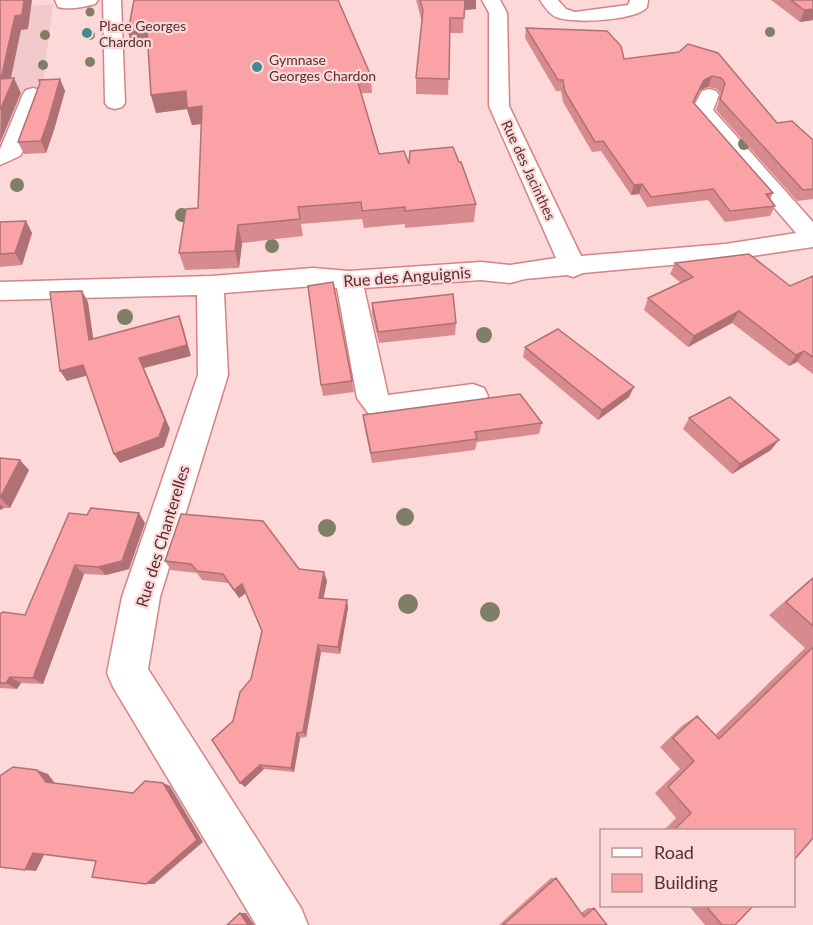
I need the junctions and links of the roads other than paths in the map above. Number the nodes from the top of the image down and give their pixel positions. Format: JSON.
{"nodes":[{"id":1,"x":89,"y":0,"type":"edge"},
{"id":2,"x":112,"y":0,"type":"edge"},
{"id":3,"x":490,"y":0,"type":"edge"},
{"id":4,"x":549,"y":0,"type":"edge"},
{"id":5,"x":639,"y":0,"type":"edge"},
{"id":6,"x":64,"y":1,"type":"edge"},
{"id":7,"x":33,"y":94,"type":"edge"},
{"id":8,"x":709,"y":95,"type":"edge"},
{"id":9,"x":115,"y":103,"type":"dead end"},
{"id":10,"x":716,"y":145,"type":"edge"},
{"id":11,"x":0,"y":158,"type":"edge"},
{"id":12,"x":808,"y":239,"type":"edge"},
{"id":13,"x":573,"y":268,"type":"junction"},
{"id":14,"x":349,"y":280,"type":"junction"},
{"id":15,"x":212,"y":285,"type":"junction"},
{"id":16,"x":0,"y":291,"type":"edge"},
{"id":17,"x":473,"y":396,"type":"dead end"},
{"id":18,"x":284,"y":925,"type":"edge"}],
"edges":[{"from":1,"to":6,"type":"street"},
{"from":2,"to":9,"type":"street"},
{"from":3,"to":13,"type":"street","name":"Rue des Jacinthes"},
{"from":4,"to":5,"type":"street"},
{"from":7,"to":11,"type":"street"},
{"from":8,"to":12,"type":"street"},
{"from":10,"to":12,"type":"street"},
{"from":12,"to":13,"type":"street","name":"Rue des Anguignis"},
{"from":13,"to":14,"type":"street","name":"Rue des Anguignis"},
{"from":14,"to":15,"type":"street","name":"Rue des Anguignis"},
{"from":14,"to":17,"type":"street"},
{"from":15,"to":16,"type":"street","name":"Rue des Anguignis"},
{"from":15,"to":18,"type":"street","name":"Rue des Chanterelles"}]}
